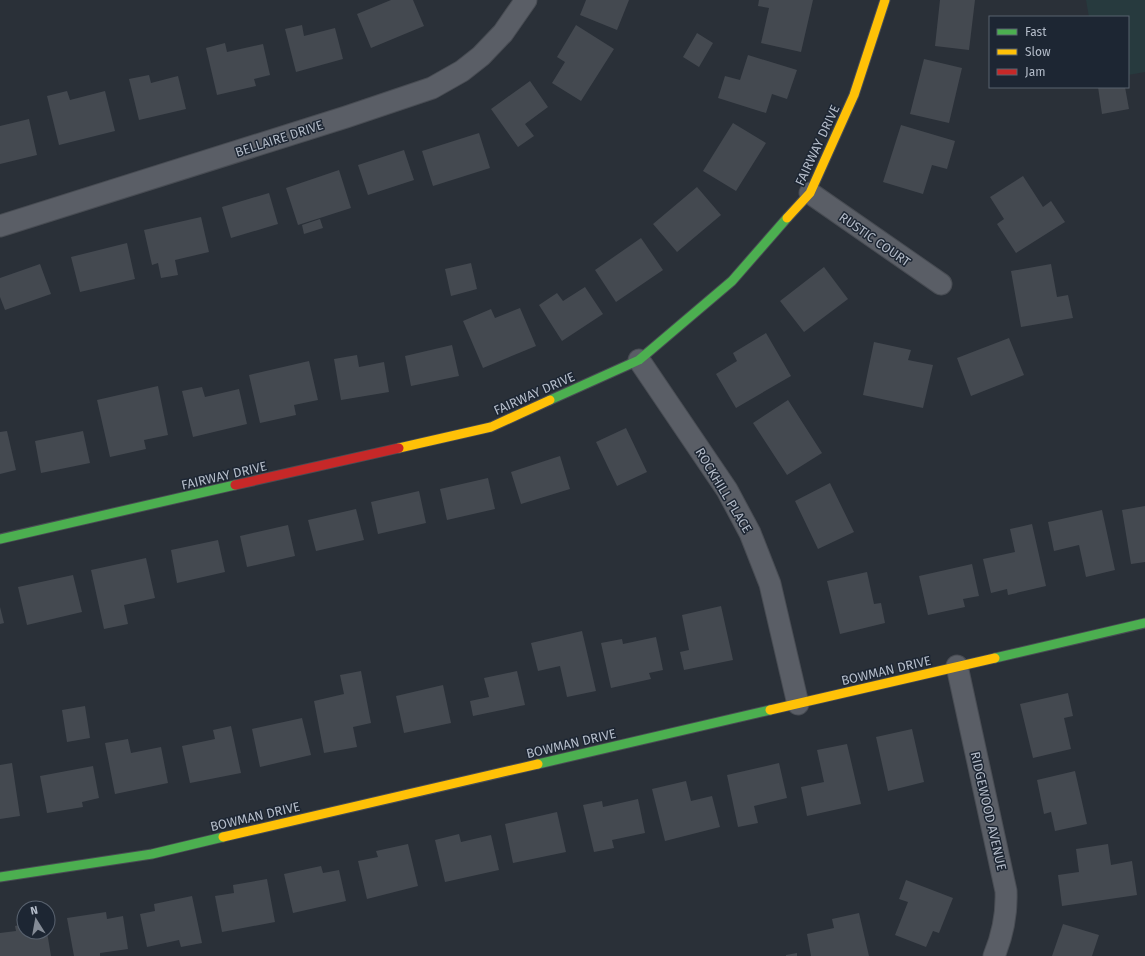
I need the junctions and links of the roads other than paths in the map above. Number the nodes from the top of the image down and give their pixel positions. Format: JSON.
{"nodes":[{"id":1,"x":526,"y":0,"type":"edge"},
{"id":2,"x":885,"y":0,"type":"edge"},
{"id":3,"x":810,"y":193,"type":"junction"},
{"id":4,"x":0,"y":226,"type":"edge"},
{"id":5,"x":941,"y":284,"type":"dead end"},
{"id":6,"x":639,"y":360,"type":"junction"},
{"id":7,"x":0,"y":539,"type":"edge"},
{"id":8,"x":1145,"y":623,"type":"edge"},
{"id":9,"x":956,"y":666,"type":"junction"},
{"id":10,"x":798,"y":704,"type":"junction"},
{"id":11,"x":0,"y":876,"type":"edge"},
{"id":12,"x":994,"y":956,"type":"edge"}],
"edges":[{"from":1,"to":4,"type":"street","name":"BELLAIRE DRIVE"},
{"from":2,"to":3,"type":"street","name":"FAIRWAY DRIVE"},
{"from":3,"to":5,"type":"street","name":"RUSTIC COURT"},
{"from":3,"to":6,"type":"street","name":"FAIRWAY DRIVE"},
{"from":6,"to":7,"type":"street","name":"FAIRWAY DRIVE"},
{"from":6,"to":10,"type":"street","name":"ROCKHILL PLACE"},
{"from":8,"to":9,"type":"street","name":"BOWMAN DRIVE"},
{"from":9,"to":10,"type":"street","name":"BOWMAN DRIVE"},
{"from":9,"to":12,"type":"street","name":"RIDGEWOOD AVENUE"},
{"from":10,"to":11,"type":"street","name":"BOWMAN DRIVE"}]}
